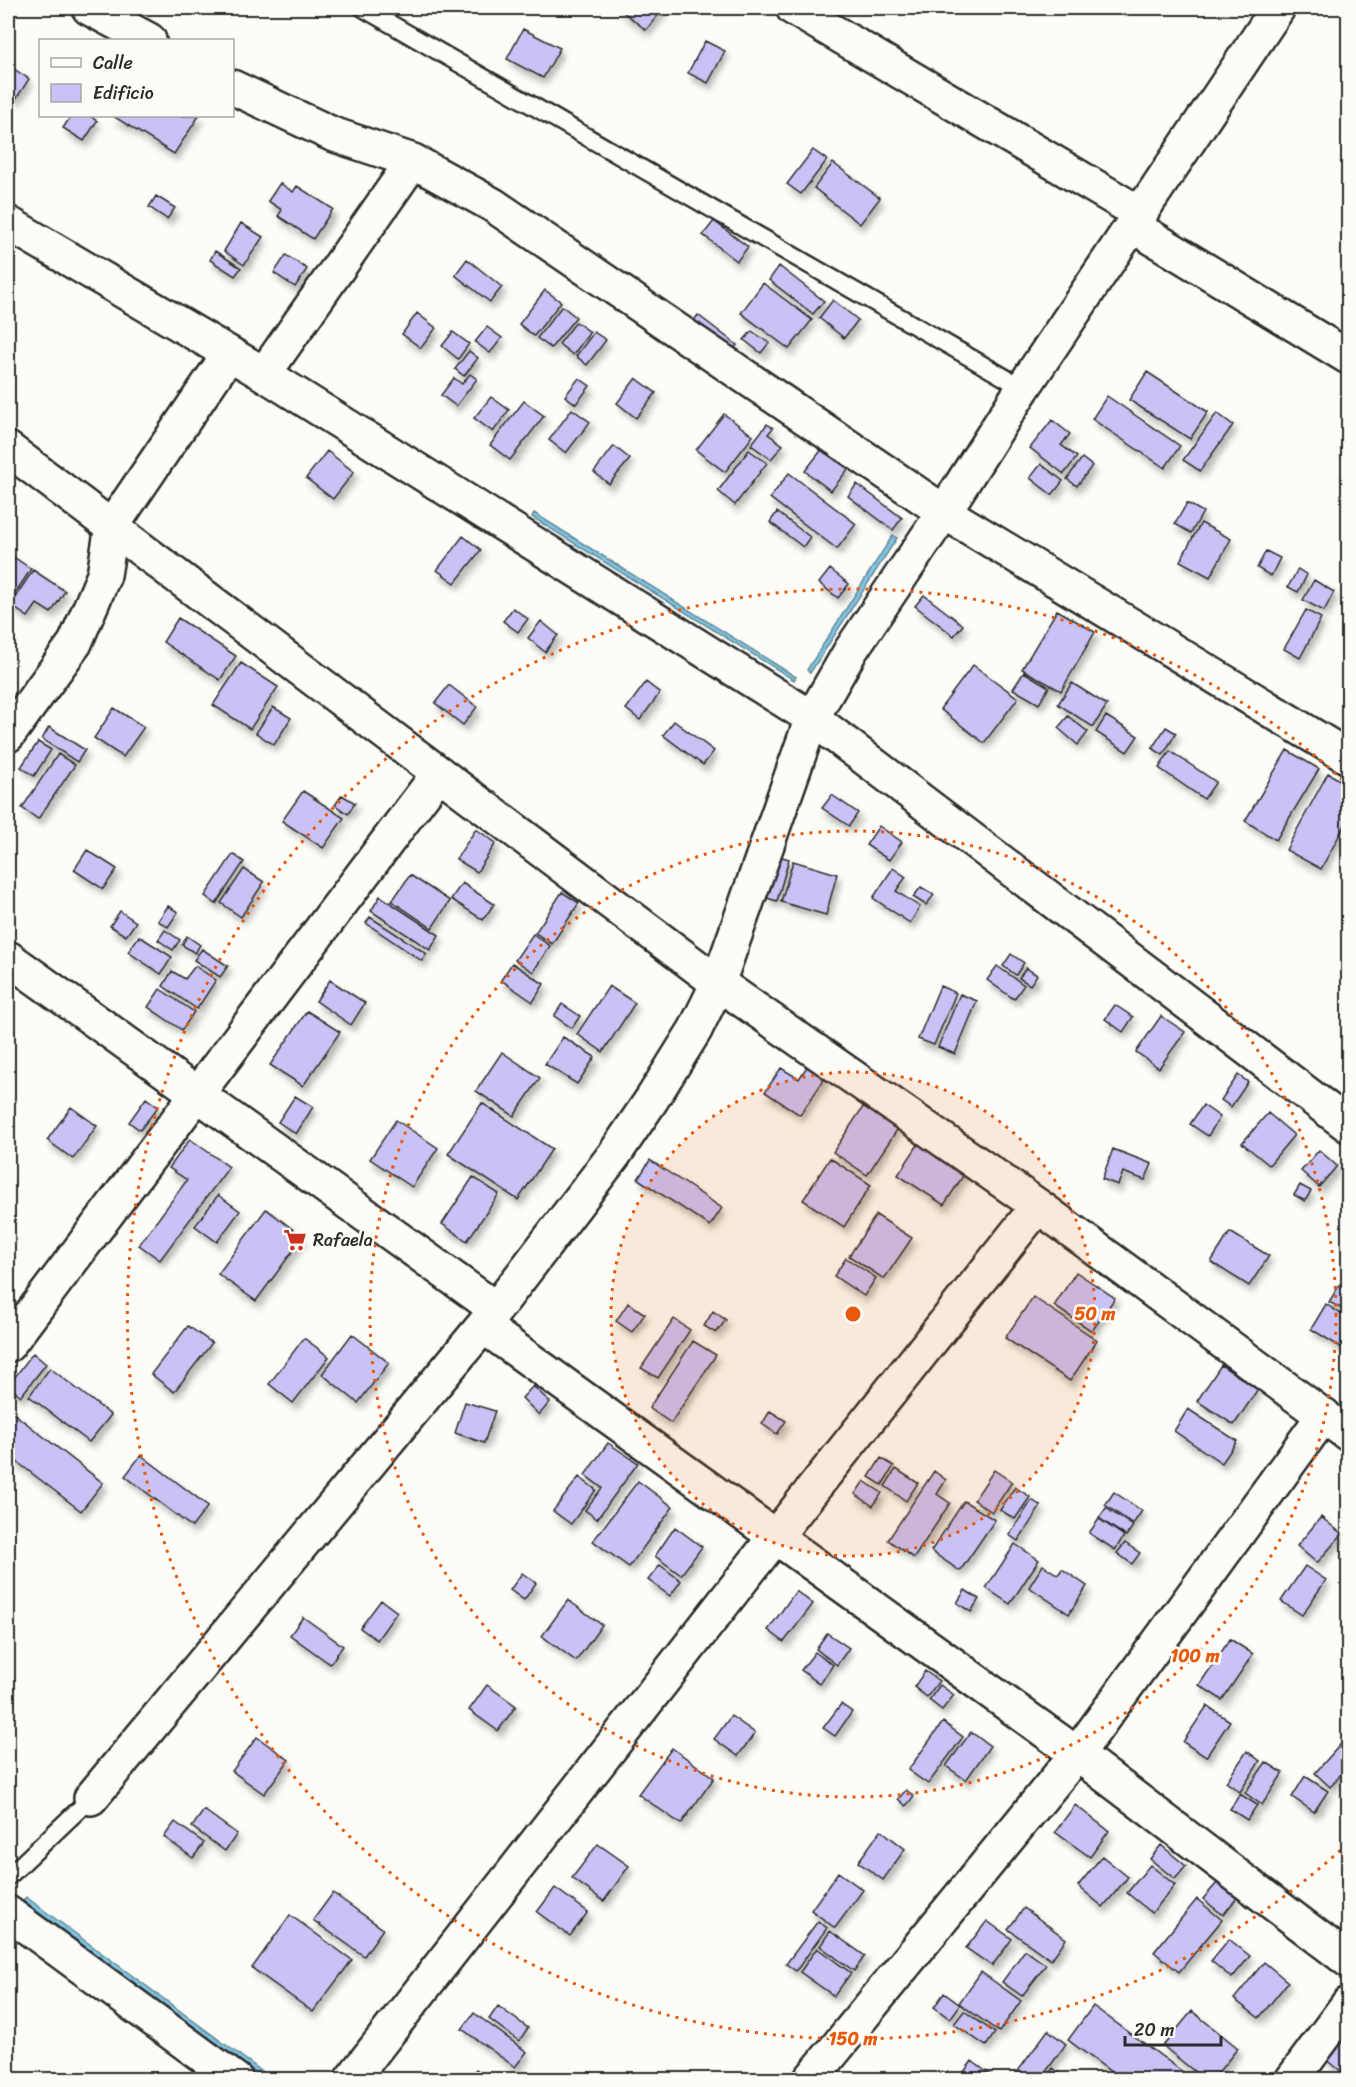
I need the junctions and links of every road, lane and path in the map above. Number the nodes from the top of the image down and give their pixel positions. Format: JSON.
{"nodes":[{"id":1,"x":89,"y":8,"type":"edge"},
{"id":2,"x":363,"y":8,"type":"edge"},
{"id":3,"x":793,"y":8,"type":"edge"},
{"id":4,"x":1278,"y":8,"type":"edge"},
{"id":5,"x":147,"y":39,"type":"edge"},
{"id":6,"x":234,"y":88,"type":"edge"},
{"id":7,"x":413,"y":161,"type":"junction"},
{"id":8,"x":1137,"y":220,"type":"junction"},
{"id":9,"x":8,"y":222,"type":"edge"},
{"id":10,"x":229,"y":354,"type":"junction"},
{"id":11,"x":1348,"y":357,"type":"edge"},
{"id":12,"x":264,"y":374,"type":"junction"},
{"id":13,"x":1023,"y":388,"type":"junction"},
{"id":14,"x":8,"y":449,"type":"edge"},
{"id":15,"x":944,"y":512,"type":"junction"},
{"id":16,"x":112,"y":526,"type":"junction"},
{"id":17,"x":812,"y":718,"type":"junction"},
{"id":18,"x":8,"y":735,"type":"edge"},
{"id":19,"x":1348,"y":757,"type":"edge"},
{"id":20,"x":439,"y":773,"type":"junction"},
{"id":21,"x":8,"y":958,"type":"edge"},
{"id":22,"x":718,"y":983,"type":"junction"},
{"id":23,"x":197,"y":1094,"type":"junction"},
{"id":24,"x":1348,"y":1125,"type":"edge"},
{"id":25,"x":1038,"y":1206,"type":"junction"},
{"id":26,"x":489,"y":1317,"type":"junction"},
{"id":27,"x":8,"y":1345,"type":"edge"},
{"id":28,"x":1336,"y":1424,"type":"edge"},
{"id":29,"x":775,"y":1537,"type":"junction"},
{"id":30,"x":1077,"y":1754,"type":"junction"},
{"id":31,"x":91,"y":1798,"type":"joint"},
{"id":32,"x":8,"y":1877,"type":"edge"},
{"id":33,"x":8,"y":1913,"type":"edge"},
{"id":34,"x":1348,"y":1960,"type":"edge"},
{"id":35,"x":1348,"y":2004,"type":"edge"},
{"id":36,"x":236,"y":2079,"type":"edge"},
{"id":37,"x":351,"y":2079,"type":"edge"},
{"id":38,"x":810,"y":2079,"type":"edge"},
{"id":39,"x":1292,"y":2079,"type":"edge"}],
"edges":[{"from":1,"to":5,"type":"street"},
{"from":2,"to":13,"type":"lane"},
{"from":3,"to":8,"type":"street"},
{"from":4,"to":8,"type":"street"},
{"from":6,"to":7,"type":"street"},
{"from":7,"to":12,"type":"street"},
{"from":7,"to":15,"type":"street"},
{"from":8,"to":11,"type":"street"},
{"from":8,"to":13,"type":"street"},
{"from":9,"to":10,"type":"street"},
{"from":10,"to":12,"type":"street"},
{"from":10,"to":16,"type":"street"},
{"from":12,"to":17,"type":"street"},
{"from":13,"to":15,"type":"street"},
{"from":14,"to":16,"type":"street"},
{"from":15,"to":17,"type":"street"},
{"from":15,"to":19,"type":"street"},
{"from":16,"to":18,"type":"street"},
{"from":16,"to":20,"type":"street"},
{"from":17,"to":22,"type":"street"},
{"from":17,"to":24,"type":"street"},
{"from":20,"to":22,"type":"street"},
{"from":20,"to":23,"type":"street"},
{"from":21,"to":23,"type":"street"},
{"from":22,"to":25,"type":"street"},
{"from":22,"to":26,"type":"street"},
{"from":23,"to":26,"type":"street"},
{"from":23,"to":27,"type":"street"},
{"from":25,"to":28,"type":"street"},
{"from":25,"to":29,"type":"street"},
{"from":26,"to":29,"type":"street"},
{"from":26,"to":31,"type":"street"},
{"from":28,"to":30,"type":"street"},
{"from":29,"to":30,"type":"street"},
{"from":29,"to":37,"type":"street"},
{"from":30,"to":34,"type":"street"},
{"from":30,"to":38,"type":"street"},
{"from":31,"to":32,"type":"lane"},
{"from":33,"to":36,"type":"street"},
{"from":35,"to":39,"type":"street"}]}
